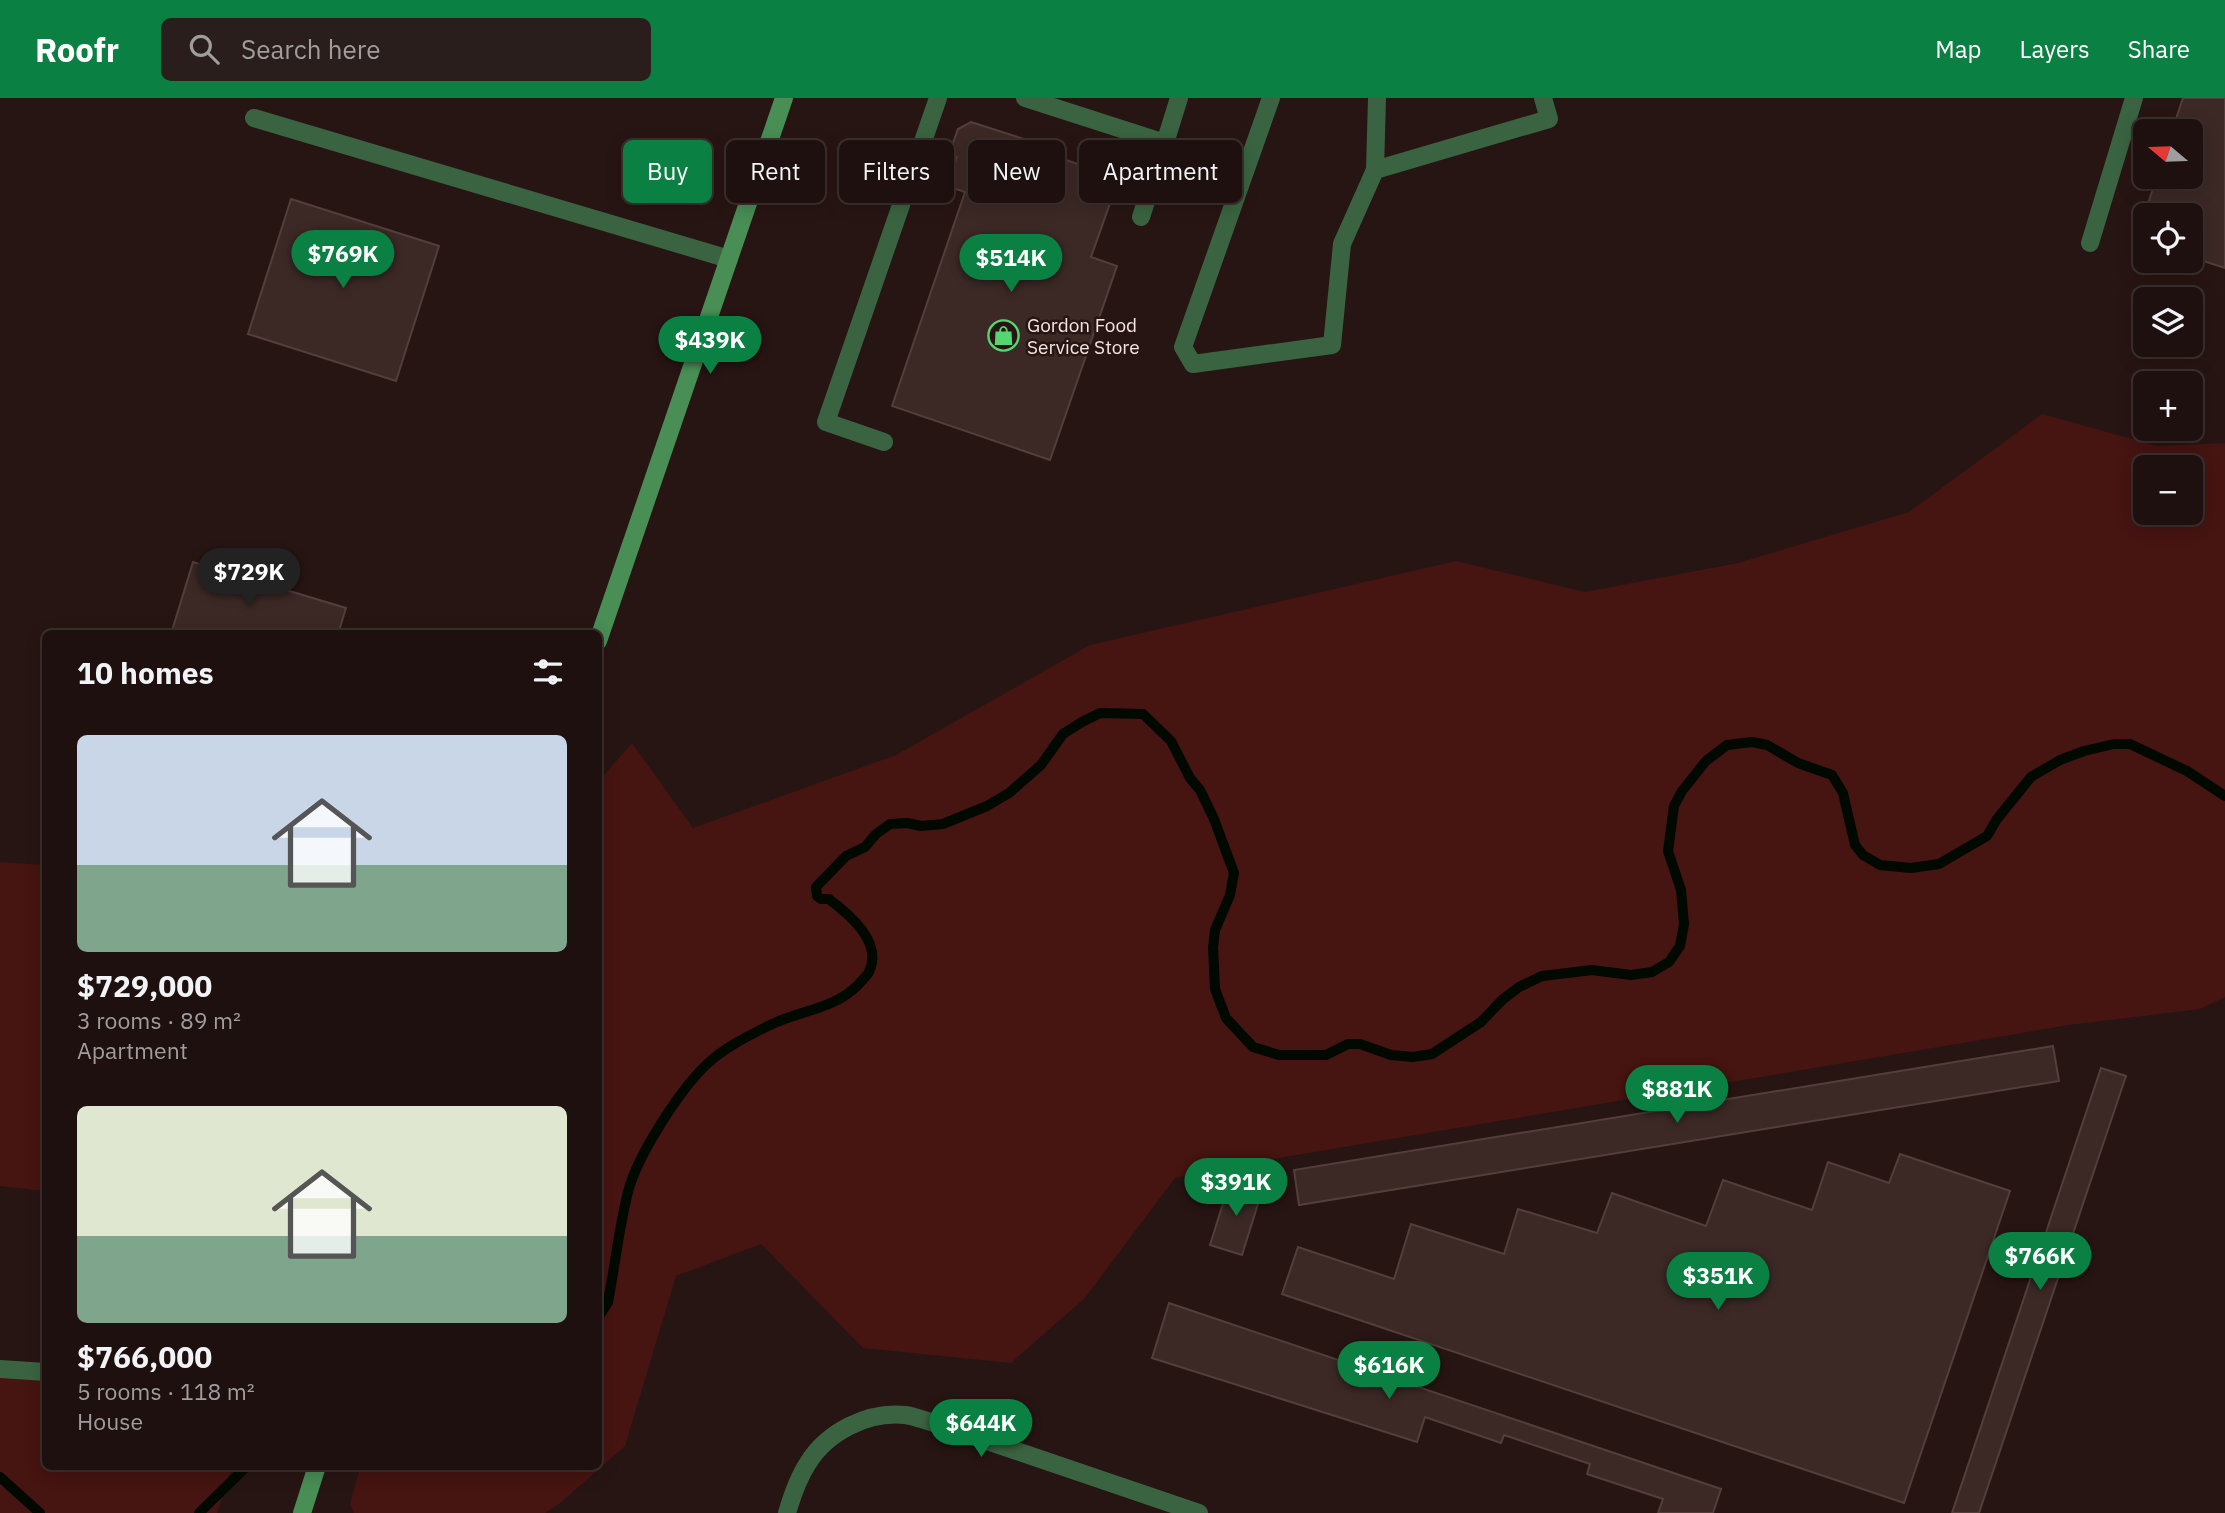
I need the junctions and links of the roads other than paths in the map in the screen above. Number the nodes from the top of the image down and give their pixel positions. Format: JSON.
{"nodes":[{"id":1,"x":784,"y":98,"type":"edge"},
{"id":2,"x":938,"y":98,"type":"edge"},
{"id":3,"x":1025,"y":98,"type":"edge"},
{"id":4,"x":1179,"y":98,"type":"edge"},
{"id":5,"x":1271,"y":98,"type":"edge"},
{"id":6,"x":1377,"y":98,"type":"edge"},
{"id":7,"x":1543,"y":98,"type":"edge"},
{"id":8,"x":2134,"y":98,"type":"edge"},
{"id":9,"x":254,"y":118,"type":"dead end"},
{"id":10,"x":1156,"y":140,"type":"edge"},
{"id":11,"x":1166,"y":140,"type":"edge"},
{"id":12,"x":1376,"y":170,"type":"junction"},
{"id":13,"x":1146,"y":203,"type":"edge"},
{"id":14,"x":1141,"y":217,"type":"dead end"},
{"id":15,"x":2090,"y":243,"type":"dead end"},
{"id":16,"x":729,"y":259,"type":"junction"},
{"id":17,"x":884,"y":442,"type":"dead end"},
{"id":18,"x":602,"y":630,"type":"edge"},
{"id":19,"x":0,"y":1369,"type":"edge"},
{"id":20,"x":42,"y":1372,"type":"edge"},
{"id":21,"x":316,"y":1470,"type":"edge"},
{"id":22,"x":302,"y":1513,"type":"edge"},
{"id":23,"x":787,"y":1513,"type":"edge"},
{"id":24,"x":1199,"y":1513,"type":"edge"}],
"edges":[{"from":1,"to":16,"type":"main road"},
{"from":2,"to":17,"type":"street"},
{"from":3,"to":10,"type":"street"},
{"from":4,"to":11,"type":"street"},
{"from":5,"to":12,"type":"street"},
{"from":6,"to":12,"type":"street"},
{"from":7,"to":12,"type":"street"},
{"from":8,"to":15,"type":"street"},
{"from":9,"to":16,"type":"street"},
{"from":13,"to":14,"type":"street"},
{"from":16,"to":18,"type":"main road"},
{"from":19,"to":20,"type":"street"},
{"from":21,"to":22,"type":"main road"},
{"from":23,"to":24,"type":"street"}]}
